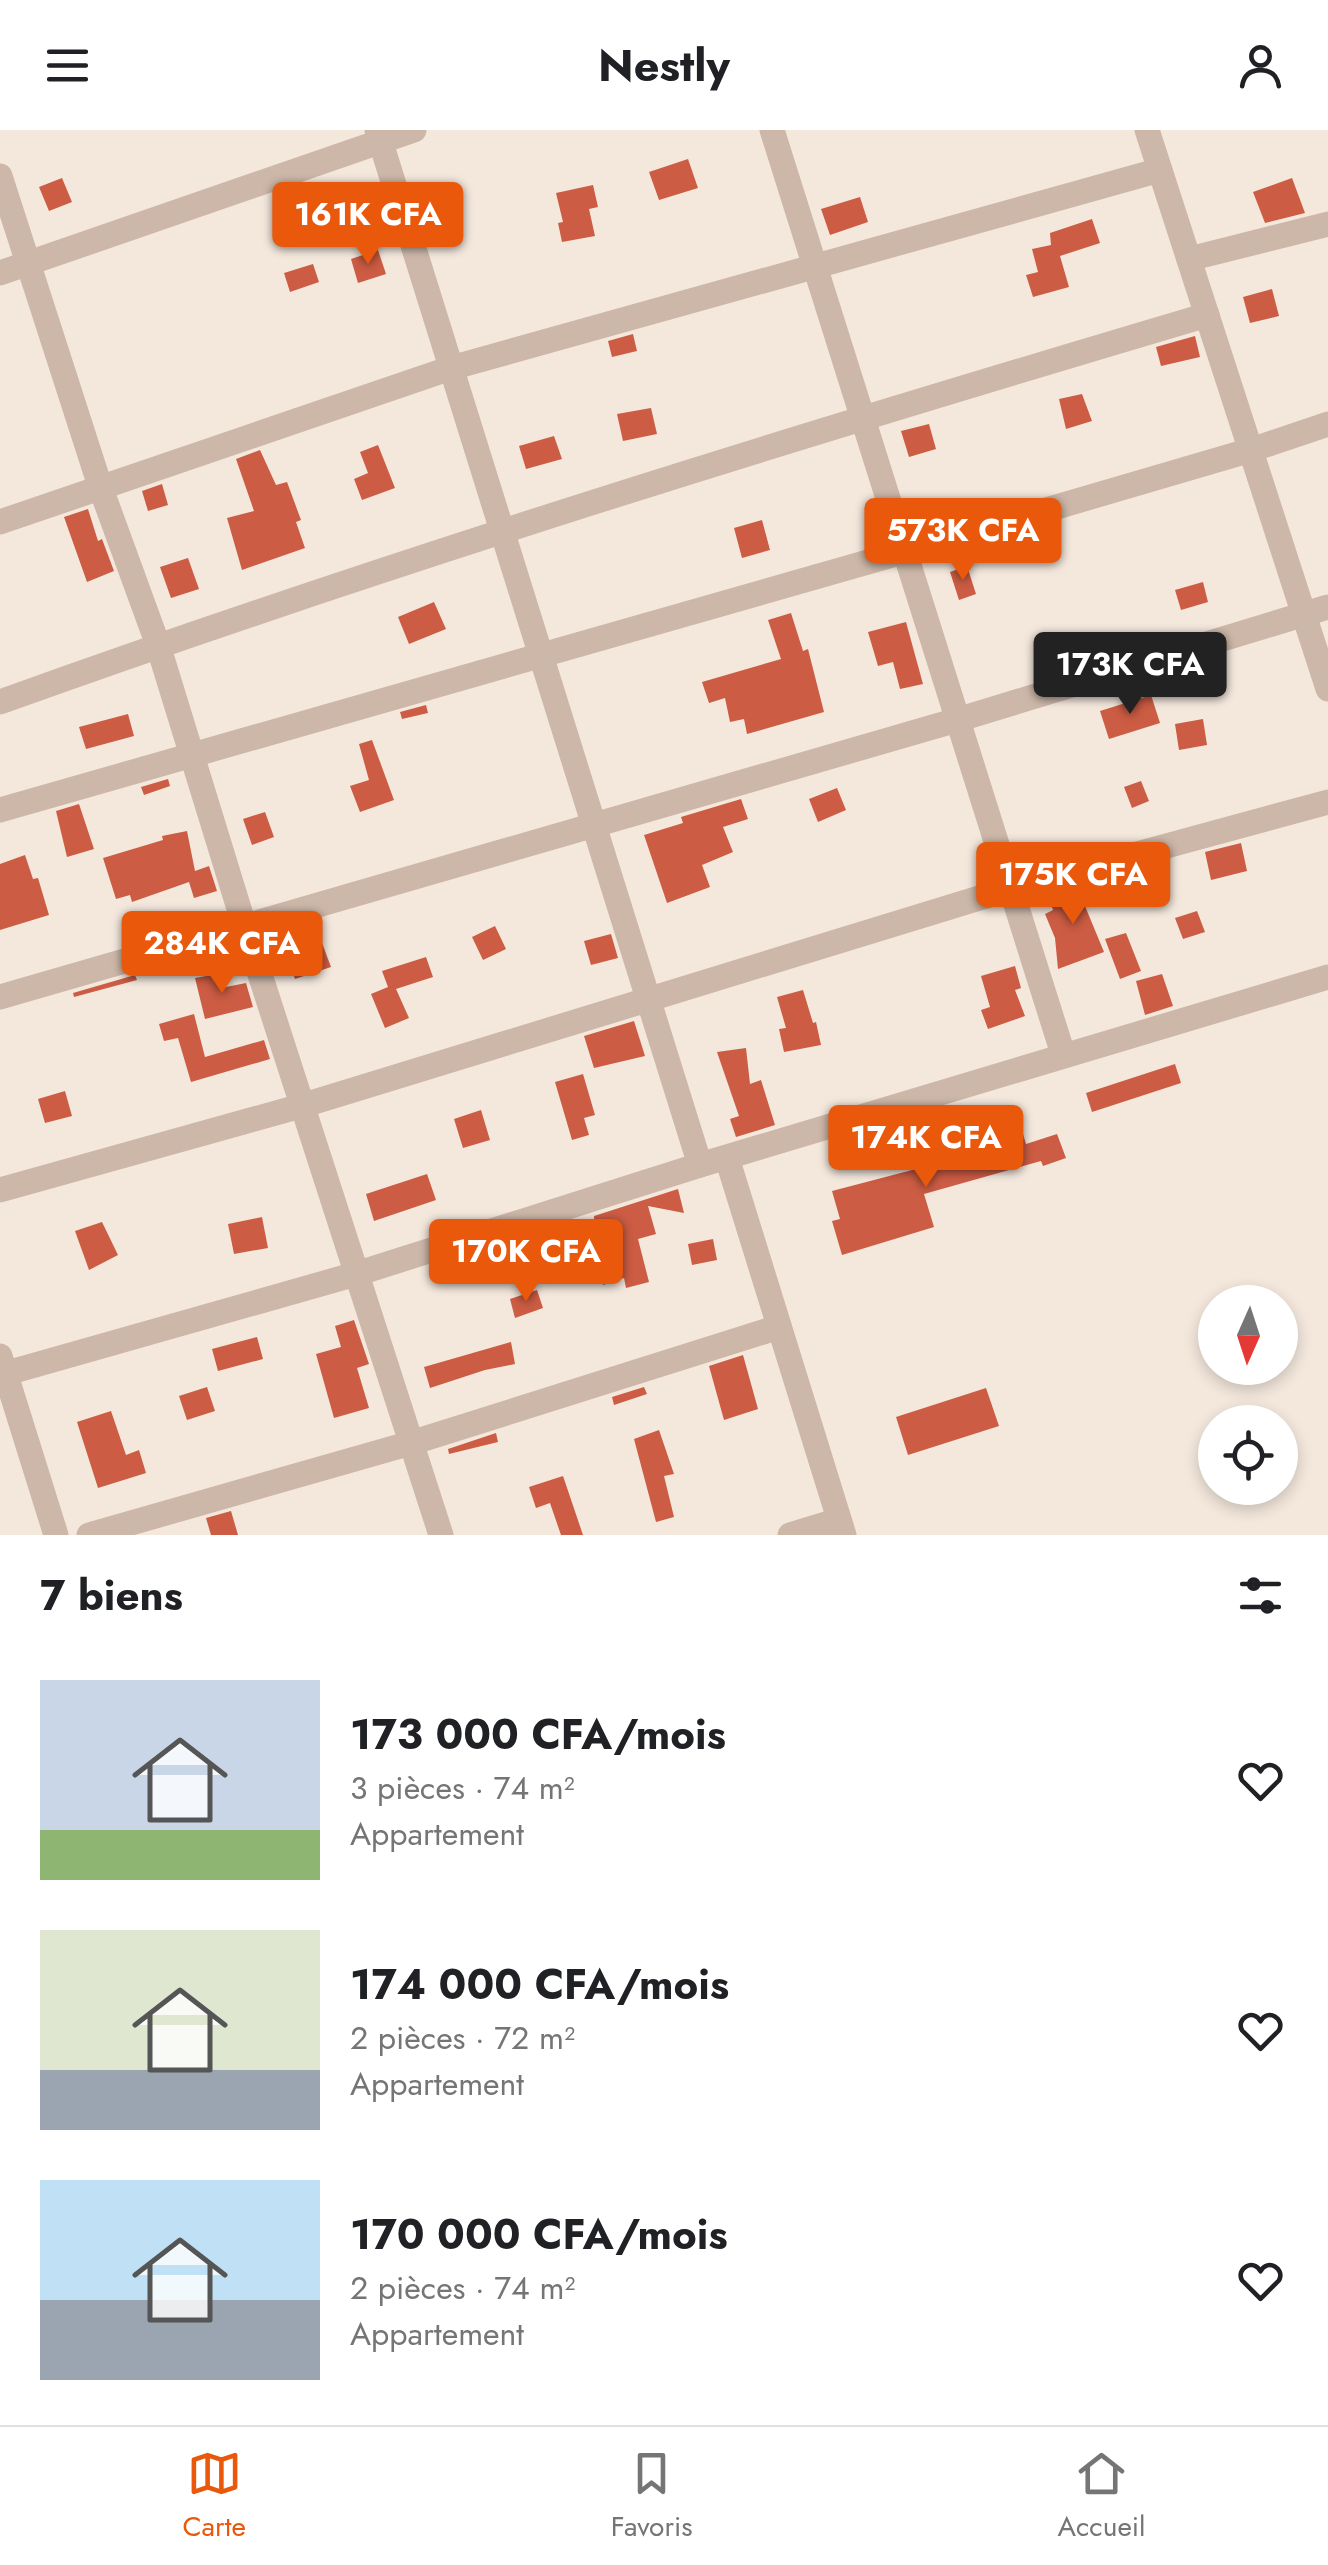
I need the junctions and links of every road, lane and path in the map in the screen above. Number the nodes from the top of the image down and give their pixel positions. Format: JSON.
{"nodes":[{"id":1,"x":414,"y":130,"type":"edge"},
{"id":2,"x":772,"y":130,"type":"edge"},
{"id":3,"x":1147,"y":130,"type":"edge"},
{"id":4,"x":379,"y":135,"type":"edge"},
{"id":5,"x":1160,"y":170,"type":"junction"},
{"id":6,"x":0,"y":176,"type":"edge"},
{"id":7,"x":1328,"y":224,"type":"edge"},
{"id":8,"x":1189,"y":260,"type":"junction"},
{"id":9,"x":28,"y":262,"type":"junction"},
{"id":10,"x":815,"y":267,"type":"junction"},
{"id":11,"x":0,"y":273,"type":"edge"},
{"id":12,"x":1208,"y":315,"type":"junction"},
{"id":13,"x":452,"y":368,"type":"junction"},
{"id":14,"x":864,"y":416,"type":"junction"},
{"id":15,"x":1328,"y":424,"type":"edge"},
{"id":16,"x":1251,"y":450,"type":"junction"},
{"id":17,"x":100,"y":486,"type":"junction"},
{"id":18,"x":0,"y":522,"type":"edge"},
{"id":19,"x":500,"y":530,"type":"junction"},
{"id":20,"x":904,"y":552,"type":"junction"},
{"id":21,"x":1316,"y":611,"type":"edge"},
{"id":22,"x":158,"y":645,"type":"junction"},
{"id":23,"x":540,"y":654,"type":"junction"},
{"id":24,"x":1328,"y":689,"type":"edge"},
{"id":25,"x":0,"y":702,"type":"edge"},
{"id":26,"x":957,"y":720,"type":"junction"},
{"id":27,"x":192,"y":756,"type":"junction"},
{"id":28,"x":1328,"y":802,"type":"edge"},
{"id":29,"x":0,"y":810,"type":"edge"},
{"id":30,"x":594,"y":824,"type":"junction"},
{"id":31,"x":1012,"y":888,"type":"junction"},
{"id":32,"x":245,"y":928,"type":"junction"},
{"id":33,"x":1328,"y":977,"type":"edge"},
{"id":34,"x":0,"y":997,"type":"edge"},
{"id":35,"x":648,"y":998,"type":"junction"},
{"id":36,"x":1063,"y":1054,"type":"junction"},
{"id":37,"x":301,"y":1106,"type":"junction"},
{"id":38,"x":727,"y":1158,"type":"junction"},
{"id":39,"x":700,"y":1164,"type":"junction"},
{"id":40,"x":0,"y":1190,"type":"edge"},
{"id":41,"x":356,"y":1274,"type":"junction"},
{"id":42,"x":779,"y":1327,"type":"junction"},
{"id":43,"x":2,"y":1368,"type":"edge"},
{"id":44,"x":411,"y":1443,"type":"junction"},
{"id":45,"x":841,"y":1527,"type":"edge"},
{"id":46,"x":56,"y":1535,"type":"edge"},
{"id":47,"x":89,"y":1535,"type":"edge"},
{"id":48,"x":440,"y":1535,"type":"edge"},
{"id":49,"x":790,"y":1535,"type":"edge"}],
"edges":[{"from":1,"to":4,"type":"street"},
{"from":2,"to":10,"type":"street"},
{"from":3,"to":5,"type":"street"},
{"from":4,"to":9,"type":"street"},
{"from":4,"to":13,"type":"street"},
{"from":5,"to":8,"type":"street"},
{"from":5,"to":10,"type":"street"},
{"from":6,"to":9,"type":"street"},
{"from":7,"to":8,"type":"street"},
{"from":8,"to":12,"type":"street"},
{"from":9,"to":11,"type":"street"},
{"from":9,"to":17,"type":"street"},
{"from":10,"to":13,"type":"street"},
{"from":10,"to":14,"type":"street"},
{"from":12,"to":14,"type":"street"},
{"from":12,"to":16,"type":"street"},
{"from":13,"to":17,"type":"street"},
{"from":13,"to":19,"type":"street"},
{"from":14,"to":19,"type":"street"},
{"from":14,"to":20,"type":"street"},
{"from":15,"to":16,"type":"street"},
{"from":16,"to":20,"type":"street"},
{"from":16,"to":21,"type":"street"},
{"from":17,"to":18,"type":"street"},
{"from":17,"to":22,"type":"street"},
{"from":19,"to":22,"type":"street"},
{"from":19,"to":23,"type":"street"},
{"from":20,"to":23,"type":"street"},
{"from":20,"to":26,"type":"street"},
{"from":21,"to":24,"type":"street"},
{"from":21,"to":26,"type":"street"},
{"from":22,"to":25,"type":"street"},
{"from":22,"to":27,"type":"street"},
{"from":23,"to":27,"type":"street"},
{"from":23,"to":30,"type":"street"},
{"from":26,"to":30,"type":"street"},
{"from":26,"to":31,"type":"street"},
{"from":27,"to":29,"type":"street"},
{"from":27,"to":32,"type":"street"},
{"from":28,"to":31,"type":"street"},
{"from":30,"to":32,"type":"street"},
{"from":30,"to":35,"type":"street"},
{"from":31,"to":35,"type":"street"},
{"from":31,"to":36,"type":"street"},
{"from":32,"to":34,"type":"street"},
{"from":32,"to":37,"type":"street"},
{"from":33,"to":36,"type":"street"},
{"from":35,"to":37,"type":"street"},
{"from":35,"to":39,"type":"street"},
{"from":36,"to":38,"type":"street"},
{"from":37,"to":40,"type":"street"},
{"from":37,"to":41,"type":"street"},
{"from":38,"to":39,"type":"street"},
{"from":38,"to":42,"type":"street"},
{"from":39,"to":41,"type":"street"},
{"from":41,"to":43,"type":"street"},
{"from":41,"to":44,"type":"street"},
{"from":42,"to":44,"type":"street"},
{"from":42,"to":45,"type":"street"},
{"from":43,"to":46,"type":"street"},
{"from":44,"to":47,"type":"street"},
{"from":44,"to":48,"type":"street"},
{"from":45,"to":49,"type":"street"}]}
